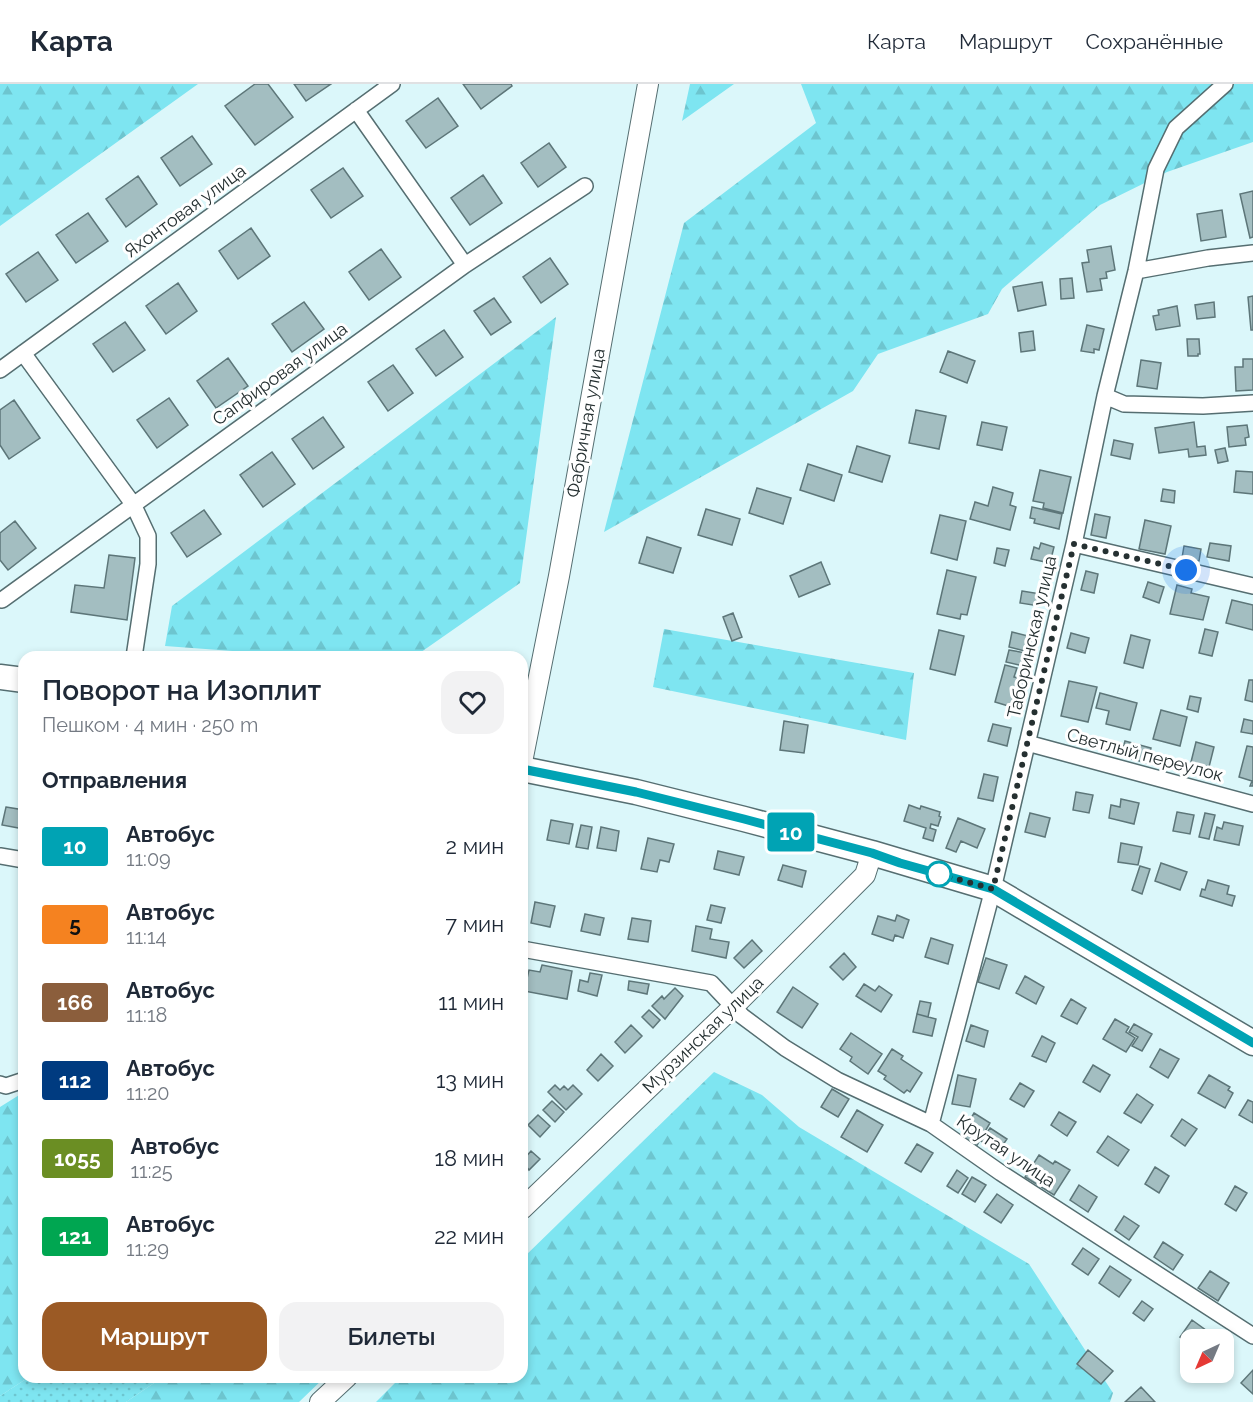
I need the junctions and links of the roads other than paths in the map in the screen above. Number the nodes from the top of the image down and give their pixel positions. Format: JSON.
{"nodes":[{"id":1,"x":393,"y":84,"type":"edge"},
{"id":2,"x":648,"y":84,"type":"edge"},
{"id":3,"x":1225,"y":84,"type":"edge"},
{"id":4,"x":356,"y":110,"type":"junction"},
{"id":5,"x":585,"y":186,"type":"dead end"},
{"id":6,"x":1253,"y":253,"type":"edge"},
{"id":7,"x":465,"y":265,"type":"junction"},
{"id":8,"x":1136,"y":271,"type":"junction"},
{"id":9,"x":23,"y":353,"type":"junction"},
{"id":10,"x":0,"y":370,"type":"edge"},
{"id":11,"x":1105,"y":396,"type":"junction"},
{"id":12,"x":1253,"y":403,"type":"edge"},
{"id":13,"x":133,"y":504,"type":"junction"},
{"id":14,"x":1074,"y":544,"type":"junction"},
{"id":15,"x":1253,"y":586,"type":"edge"},
{"id":16,"x":2,"y":600,"type":"dead end"},
{"id":17,"x":135,"y":651,"type":"edge"},
{"id":18,"x":0,"y":677,"type":"edge"},
{"id":19,"x":18,"y":679,"type":"edge"},
{"id":20,"x":528,"y":732,"type":"edge"},
{"id":21,"x":1027,"y":743,"type":"junction"},
{"id":22,"x":528,"y":769,"type":"edge"},
{"id":23,"x":1253,"y":804,"type":"edge"},
{"id":24,"x":872,"y":853,"type":"junction"},
{"id":25,"x":0,"y":856,"type":"edge"},
{"id":26,"x":18,"y":859,"type":"edge"},
{"id":27,"x":993,"y":889,"type":"junction"},
{"id":28,"x":528,"y":950,"type":"edge"},
{"id":29,"x":733,"y":1007,"type":"junction"},
{"id":30,"x":1253,"y":1043,"type":"edge"},
{"id":31,"x":18,"y":1082,"type":"edge"},
{"id":32,"x":0,"y":1084,"type":"edge"},
{"id":33,"x":930,"y":1124,"type":"junction"},
{"id":34,"x":528,"y":1203,"type":"edge"},
{"id":35,"x":1253,"y":1336,"type":"edge"},
{"id":36,"x":341,"y":1383,"type":"edge"},
{"id":37,"x":320,"y":1402,"type":"edge"}],
"edges":[{"from":1,"to":4,"type":"street","name":"Яхонтовая улица"},
{"from":2,"to":20,"type":"street","name":"Фабричная улица"},
{"from":3,"to":8,"type":"street","name":"Таборинская улица"},
{"from":4,"to":7,"type":"street"},
{"from":4,"to":9,"type":"street","name":"Яхонтовая улица"},
{"from":5,"to":7,"type":"street","name":"Сапфировая улица"},
{"from":6,"to":8,"type":"street"},
{"from":7,"to":13,"type":"street","name":"Сапфировая улица"},
{"from":8,"to":11,"type":"street","name":"Таборинская улица"},
{"from":9,"to":10,"type":"street","name":"Яхонтовая улица"},
{"from":9,"to":13,"type":"street"},
{"from":11,"to":12,"type":"street"},
{"from":11,"to":14,"type":"street","name":"Таборинская улица"},
{"from":13,"to":16,"type":"street","name":"Сапфировая улица"},
{"from":13,"to":17,"type":"street"},
{"from":14,"to":15,"type":"street"},
{"from":14,"to":21,"type":"street","name":"Таборинская улица"},
{"from":18,"to":19,"type":"main road"},
{"from":21,"to":23,"type":"street","name":"Светлый переулок"},
{"from":21,"to":27,"type":"street","name":"Таборинская улица"},
{"from":22,"to":24,"type":"main road"},
{"from":24,"to":27,"type":"main road"},
{"from":24,"to":29,"type":"street","name":"Мурзинская улица"},
{"from":25,"to":26,"type":"street"},
{"from":27,"to":30,"type":"main road"},
{"from":27,"to":33,"type":"street","name":"Таборинская улица"},
{"from":28,"to":29,"type":"street","name":"Крутая улица"},
{"from":29,"to":33,"type":"street","name":"Крутая улица"},
{"from":29,"to":34,"type":"street","name":"Мурзинская улица"},
{"from":31,"to":32,"type":"street"},
{"from":33,"to":35,"type":"street","name":"Крутая улица"},
{"from":36,"to":37,"type":"street"}]}
